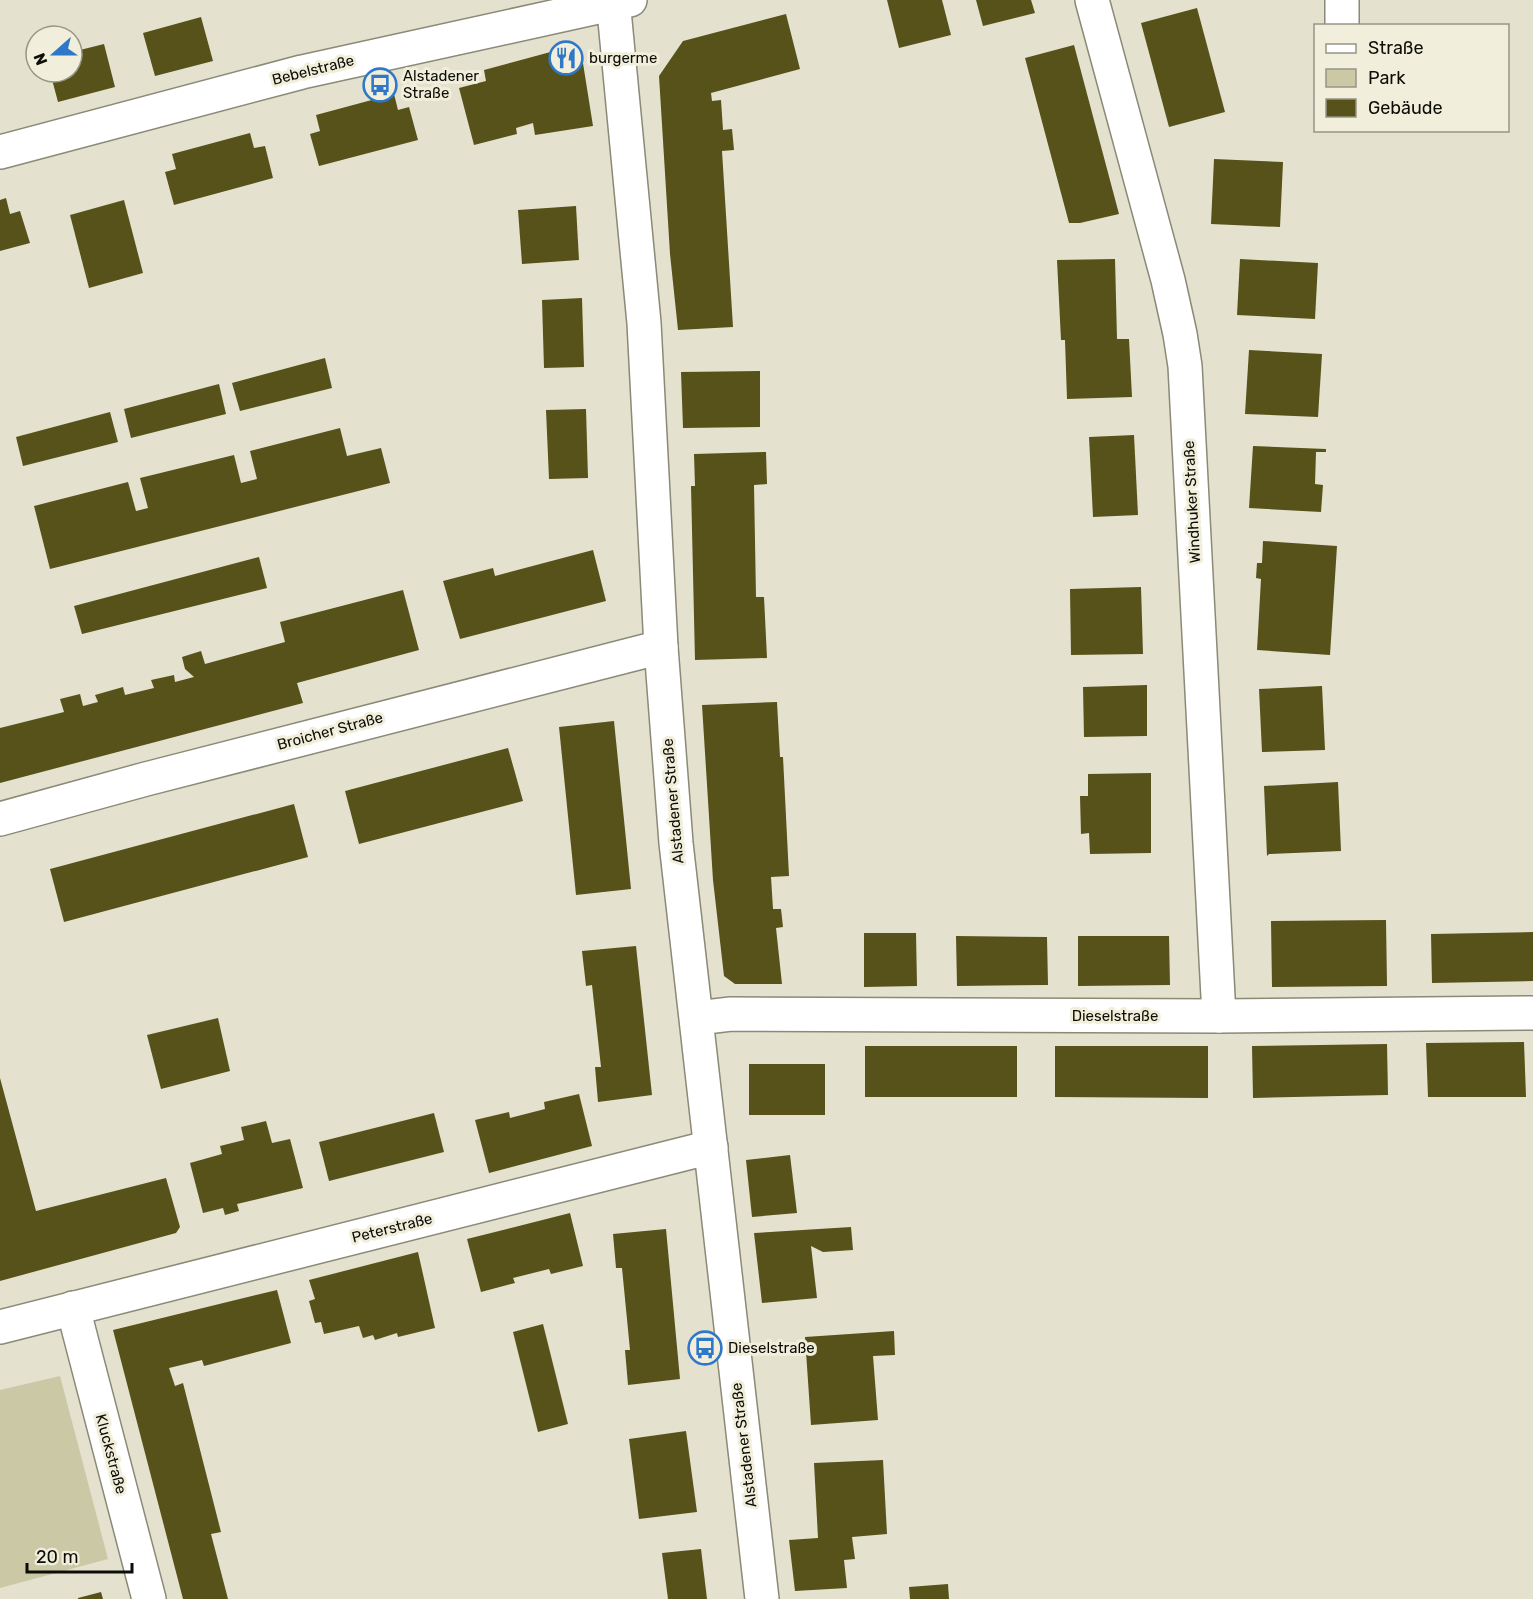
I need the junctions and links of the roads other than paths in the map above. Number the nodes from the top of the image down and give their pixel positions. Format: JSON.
{"nodes":[{"id":1,"x":1092,"y":0,"type":"edge"},
{"id":2,"x":1342,"y":0,"type":"edge"},
{"id":3,"x":619,"y":1,"type":"edge"},
{"id":4,"x":1342,"y":24,"type":"edge"},
{"id":5,"x":0,"y":152,"type":"edge"},
{"id":6,"x":661,"y":646,"type":"junction"},
{"id":7,"x":0,"y":819,"type":"edge"},
{"id":8,"x":1533,"y":1013,"type":"edge"},
{"id":9,"x":1219,"y":1016,"type":"junction"},
{"id":10,"x":697,"y":1018,"type":"junction"},
{"id":11,"x":711,"y":1147,"type":"junction"},
{"id":12,"x":73,"y":1308,"type":"junction"},
{"id":13,"x":0,"y":1327,"type":"edge"},
{"id":14,"x":149,"y":1599,"type":"edge"},
{"id":15,"x":762,"y":1599,"type":"edge"}],
"edges":[{"from":1,"to":9,"type":"street","name":"Windhuker Straße"},
{"from":2,"to":4,"type":"street"},
{"from":3,"to":5,"type":"street","name":"Bebelstraße"},
{"from":3,"to":6,"type":"street","name":"Alstadener Straße"},
{"from":6,"to":7,"type":"street","name":"Broicher Straße"},
{"from":6,"to":10,"type":"street","name":"Alstadener Straße"},
{"from":8,"to":9,"type":"street","name":"Dieselstraße"},
{"from":9,"to":10,"type":"street","name":"Dieselstraße"},
{"from":10,"to":11,"type":"street","name":"Alstadener Straße"},
{"from":11,"to":12,"type":"street","name":"Peterstraße"},
{"from":11,"to":15,"type":"street","name":"Alstadener Straße"},
{"from":12,"to":13,"type":"street","name":"Peterstraße"},
{"from":12,"to":14,"type":"street","name":"Kluckstraße"}]}
